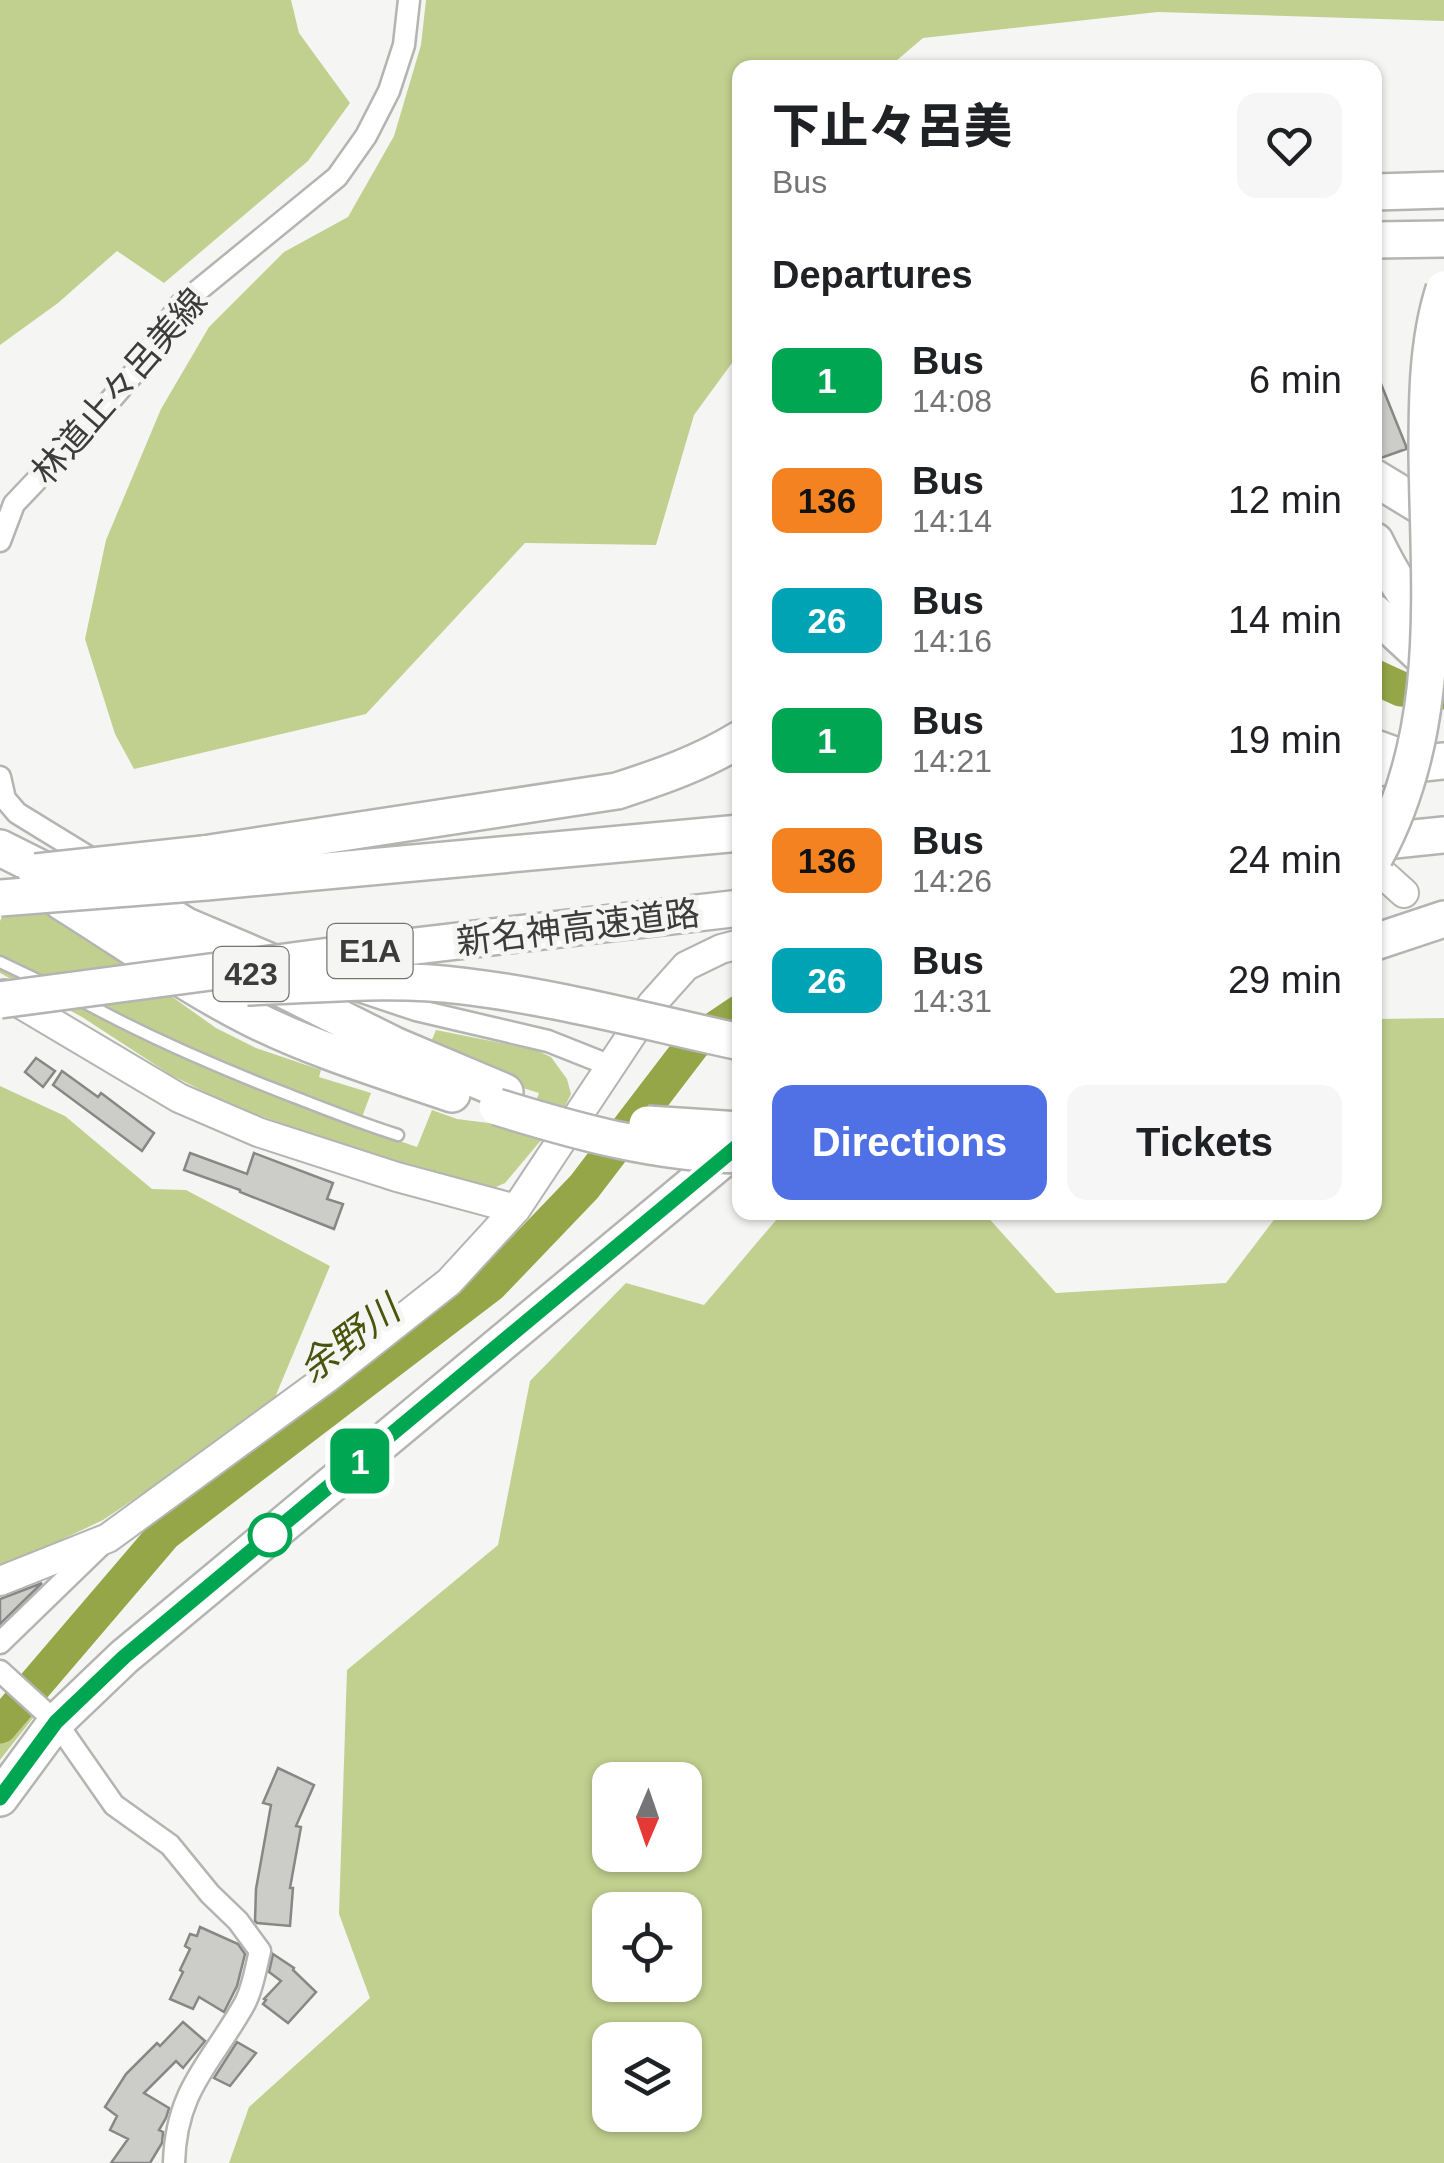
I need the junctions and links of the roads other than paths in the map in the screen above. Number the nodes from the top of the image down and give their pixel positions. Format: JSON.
{"nodes":[{"id":1,"x":410,"y":0,"type":"edge"},
{"id":2,"x":1444,"y":190,"type":"edge"},
{"id":3,"x":1382,"y":192,"type":"edge"},
{"id":4,"x":1444,"y":239,"type":"edge"},
{"id":5,"x":1382,"y":240,"type":"edge"},
{"id":6,"x":1444,"y":289,"type":"edge"},
{"id":7,"x":1382,"y":482,"type":"edge"},
{"id":8,"x":1444,"y":520,"type":"edge"},
{"id":9,"x":0,"y":541,"type":"edge"},
{"id":10,"x":1382,"y":551,"type":"edge"},
{"id":11,"x":1382,"y":554,"type":"edge"},
{"id":12,"x":1444,"y":613,"type":"edge"},
{"id":13,"x":1382,"y":618,"type":"edge"},
{"id":14,"x":1438,"y":658,"type":"edge"},
{"id":15,"x":1382,"y":743,"type":"edge"},
{"id":16,"x":732,"y":744,"type":"edge"},
{"id":17,"x":1444,"y":752,"type":"edge"},
{"id":18,"x":1444,"y":761,"type":"edge"},
{"id":19,"x":1382,"y":767,"type":"edge"},
{"id":20,"x":0,"y":778,"type":"edge"},
{"id":21,"x":732,"y":834,"type":"edge"},
{"id":22,"x":1444,"y":836,"type":"edge"},
{"id":23,"x":1382,"y":841,"type":"edge"},
{"id":24,"x":1382,"y":842,"type":"edge"},
{"id":25,"x":0,"y":848,"type":"edge"},
{"id":26,"x":0,"y":864,"type":"edge"},
{"id":27,"x":204,"y":868,"type":"junction"},
{"id":28,"x":1382,"y":873,"type":"edge"},
{"id":29,"x":0,"y":876,"type":"edge"},
{"id":30,"x":1404,"y":893,"type":"dead end"},
{"id":31,"x":0,"y":898,"type":"edge"},
{"id":32,"x":732,"y":909,"type":"edge"},
{"id":33,"x":1444,"y":919,"type":"edge"},
{"id":34,"x":1382,"y":940,"type":"edge"},
{"id":35,"x":732,"y":946,"type":"edge"},
{"id":36,"x":0,"y":962,"type":"edge"},
{"id":37,"x":102,"y":986,"type":"junction"},
{"id":38,"x":0,"y":991,"type":"edge"},
{"id":39,"x":0,"y":1000,"type":"edge"},
{"id":40,"x":732,"y":1040,"type":"edge"},
{"id":41,"x":610,"y":1066,"type":"junction"},
{"id":42,"x":501,"y":1100,"type":"junction"},
{"id":43,"x":732,"y":1130,"type":"edge"},
{"id":44,"x":398,"y":1135,"type":"dead end"},
{"id":45,"x":732,"y":1151,"type":"edge"},
{"id":46,"x":732,"y":1155,"type":"edge"},
{"id":47,"x":516,"y":1209,"type":"junction"},
{"id":48,"x":108,"y":1538,"type":"junction"},
{"id":49,"x":0,"y":1581,"type":"edge"},
{"id":50,"x":0,"y":1643,"type":"edge"},
{"id":51,"x":0,"y":1671,"type":"edge"},
{"id":52,"x":50,"y":1717,"type":"junction"},
{"id":53,"x":0,"y":1798,"type":"edge"},
{"id":54,"x":174,"y":2163,"type":"edge"}],
"edges":[{"from":1,"to":9,"type":"street","name":"林道止々呂美線"},
{"from":2,"to":3,"type":"highway"},
{"from":4,"to":5,"type":"highway"},
{"from":6,"to":24,"type":"highway","bridge":true},
{"from":7,"to":8,"type":"highway"},
{"from":10,"to":12,"type":"highway"},
{"from":11,"to":14,"type":"highway"},
{"from":13,"to":14,"type":"highway"},
{"from":15,"to":17,"type":"street"},
{"from":16,"to":27,"type":"highway"},
{"from":18,"to":19,"type":"highway"},
{"from":20,"to":41,"type":"street"},
{"from":21,"to":27,"type":"highway","number":"E1A"},
{"from":22,"to":23,"type":"highway"},
{"from":25,"to":42,"type":"highway","number":"423"},
{"from":26,"to":42,"type":"highway","number":"423"},
{"from":27,"to":29,"type":"highway","bridge":true},
{"from":27,"to":31,"type":"highway","number":"E1A","bridge":true},
{"from":28,"to":30,"type":"street"},
{"from":32,"to":37,"type":"highway","name":"新名神高速道路","number":"E1A","bridge":true},
{"from":33,"to":34,"type":"highway"},
{"from":35,"to":41,"type":"street"},
{"from":36,"to":44,"type":"lane"},
{"from":37,"to":39,"type":"highway","name":"新名神高速道路","number":"E1A","bridge":true},
{"from":37,"to":40,"type":"highway","bridge":true},
{"from":38,"to":47,"type":"street"},
{"from":41,"to":47,"type":"street"},
{"from":42,"to":43,"type":"highway","number":"423","bridge":true},
{"from":42,"to":46,"type":"highway","number":"423","bridge":true},
{"from":45,"to":52,"type":"highway"},
{"from":47,"to":48,"type":"street"},
{"from":48,"to":49,"type":"street"},
{"from":48,"to":50,"type":"street"},
{"from":51,"to":52,"type":"street"},
{"from":52,"to":53,"type":"highway"},
{"from":52,"to":54,"type":"street"}]}
